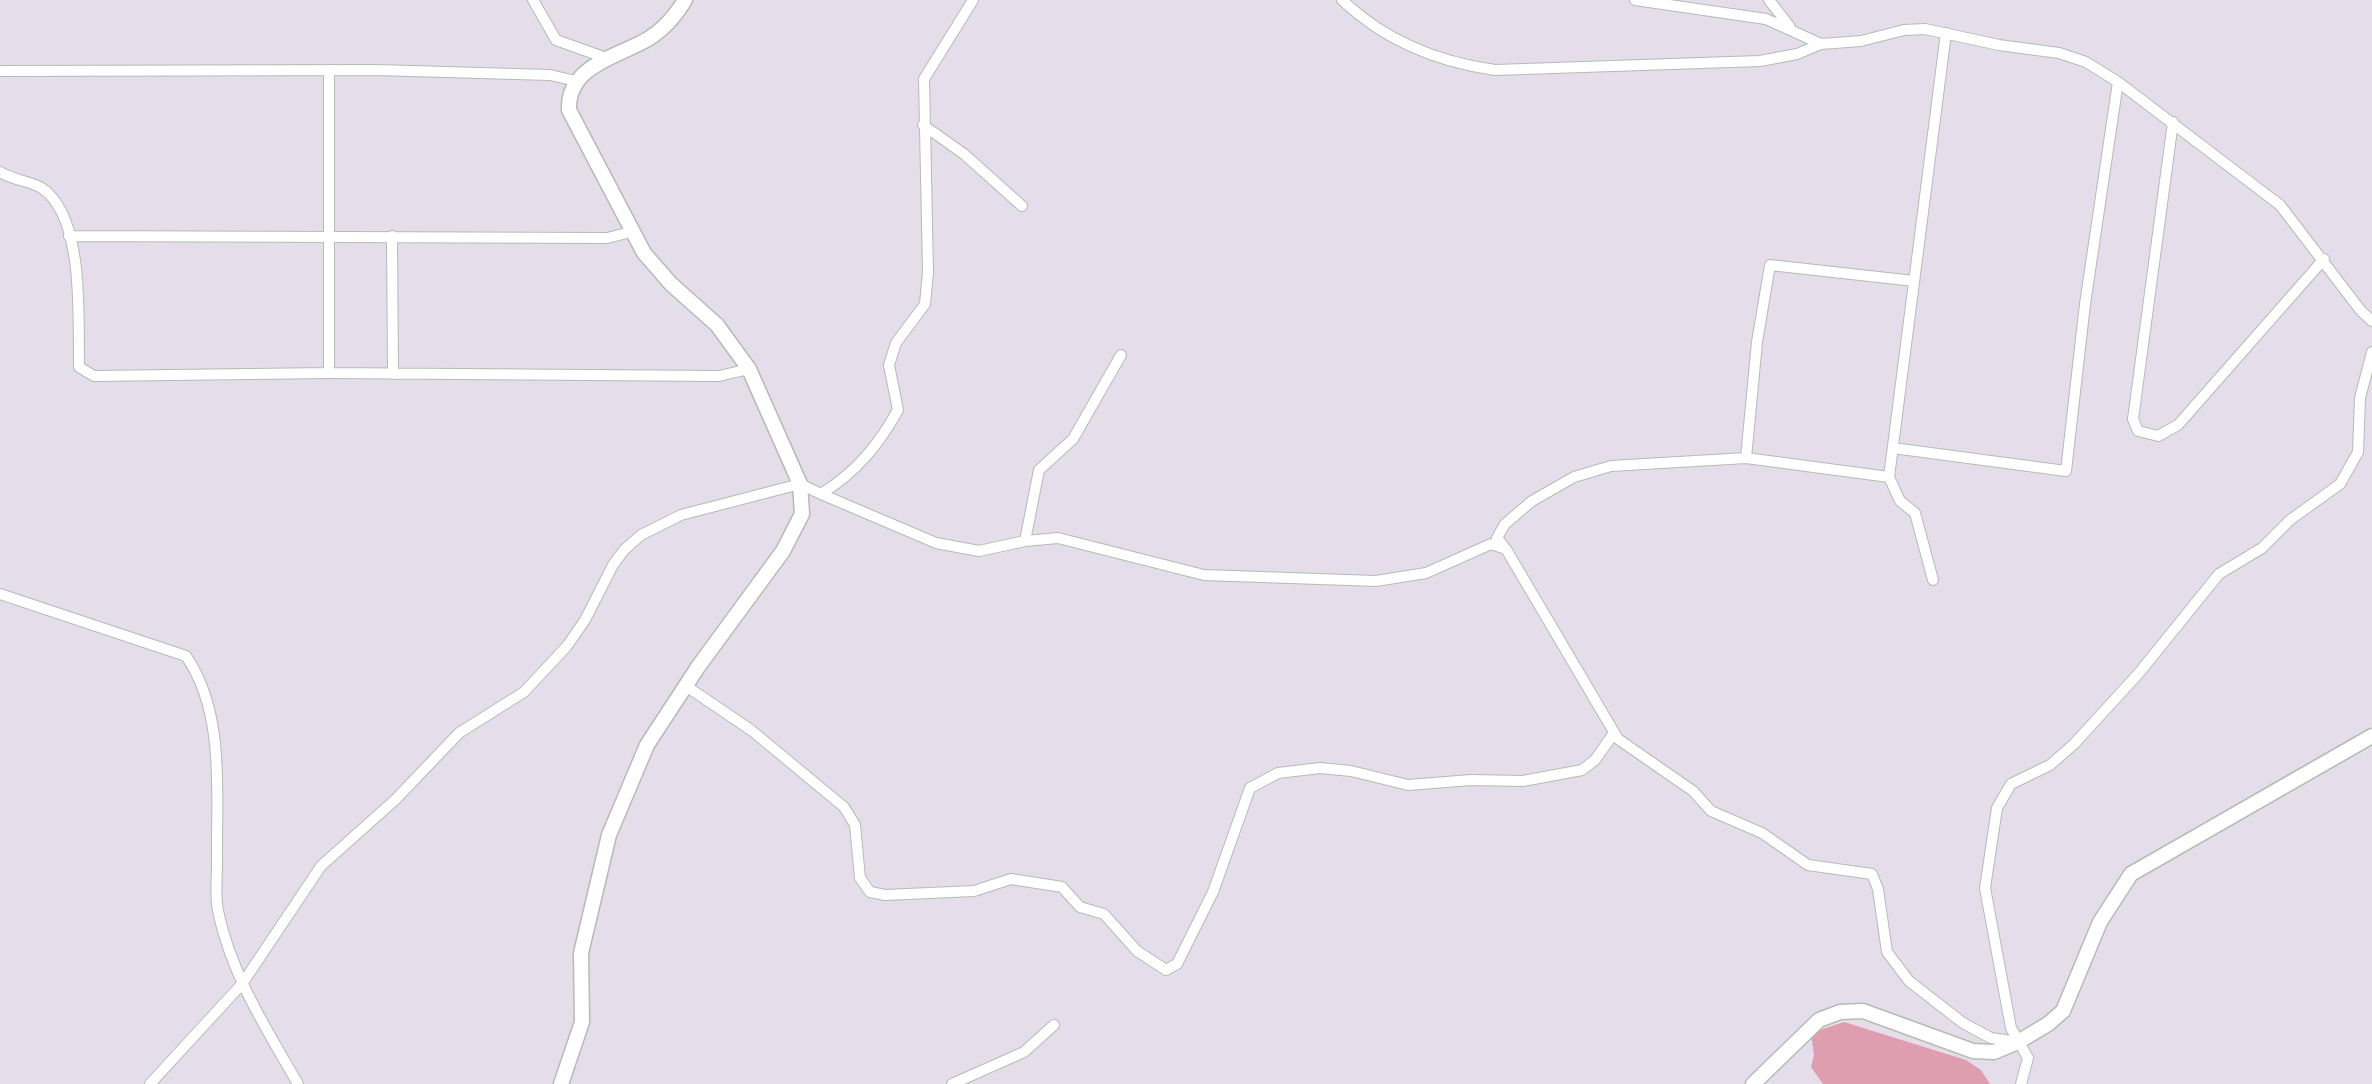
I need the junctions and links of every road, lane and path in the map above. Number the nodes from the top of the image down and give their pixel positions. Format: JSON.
{"nodes":[{"id":1,"x":533,"y":0,"type":"edge"},
{"id":2,"x":685,"y":0,"type":"edge"},
{"id":3,"x":973,"y":0,"type":"edge"},
{"id":4,"x":1342,"y":0,"type":"edge"},
{"id":5,"x":1635,"y":0,"type":"edge"},
{"id":6,"x":1769,"y":0,"type":"edge"},
{"id":7,"x":1792,"y":29,"type":"junction"},
{"id":8,"x":1946,"y":33,"type":"junction"},
{"id":9,"x":1821,"y":44,"type":"junction"},
{"id":10,"x":609,"y":59,"type":"junction"},
{"id":11,"x":329,"y":70,"type":"junction"},
{"id":12,"x":0,"y":71,"type":"edge"},
{"id":13,"x":576,"y":81,"type":"junction"},
{"id":14,"x":2118,"y":82,"type":"junction"},
{"id":15,"x":2173,"y":122,"type":"junction"},
{"id":16,"x":923,"y":125,"type":"junction"},
{"id":17,"x":0,"y":172,"type":"edge"},
{"id":18,"x":1022,"y":206,"type":"dead end"},
{"id":19,"x":631,"y":232,"type":"junction"},
{"id":20,"x":329,"y":235,"type":"junction"},
{"id":21,"x":69,"y":236,"type":"junction"},
{"id":22,"x":391,"y":236,"type":"junction"},
{"id":23,"x":2324,"y":260,"type":"junction"},
{"id":24,"x":1914,"y":281,"type":"junction"},
{"id":25,"x":2372,"y":321,"type":"edge"},
{"id":26,"x":2372,"y":352,"type":"edge"},
{"id":27,"x":1121,"y":355,"type":"dead end"},
{"id":28,"x":749,"y":369,"type":"junction"},
{"id":29,"x":329,"y":373,"type":"junction"},
{"id":30,"x":393,"y":374,"type":"junction"},
{"id":31,"x":1893,"y":448,"type":"junction"},
{"id":32,"x":1746,"y":458,"type":"junction"},
{"id":33,"x":1889,"y":477,"type":"junction"},
{"id":34,"x":800,"y":484,"type":"junction"},
{"id":35,"x":821,"y":494,"type":"junction"},
{"id":36,"x":1025,"y":541,"type":"junction"},
{"id":37,"x":1506,"y":549,"type":"junction"},
{"id":38,"x":1933,"y":580,"type":"dead end"},
{"id":39,"x":0,"y":594,"type":"edge"},
{"id":40,"x":685,"y":686,"type":"junction"},
{"id":41,"x":1614,"y":733,"type":"junction"},
{"id":42,"x":2372,"y":736,"type":"edge"},
{"id":43,"x":242,"y":984,"type":"junction"},
{"id":44,"x":1054,"y":1025,"type":"dead end"},
{"id":45,"x":2018,"y":1042,"type":"junction"},
{"id":46,"x":150,"y":1084,"type":"edge"},
{"id":47,"x":298,"y":1084,"type":"edge"},
{"id":48,"x":561,"y":1084,"type":"edge"},
{"id":49,"x":953,"y":1084,"type":"edge"},
{"id":50,"x":1753,"y":1084,"type":"edge"},
{"id":51,"x":2021,"y":1084,"type":"edge"}],
"edges":[{"from":1,"to":10,"type":"street"},
{"from":2,"to":10,"type":"street"},
{"from":3,"to":16,"type":"street"},
{"from":4,"to":9,"type":"street"},
{"from":5,"to":7,"type":"street"},
{"from":6,"to":7,"type":"street"},
{"from":7,"to":9,"type":"street"},
{"from":8,"to":9,"type":"street"},
{"from":8,"to":14,"type":"street"},
{"from":8,"to":24,"type":"street"},
{"from":10,"to":13,"type":"street"},
{"from":11,"to":12,"type":"street"},
{"from":11,"to":13,"type":"street"},
{"from":11,"to":20,"type":"street"},
{"from":13,"to":19,"type":"street"},
{"from":14,"to":15,"type":"street"},
{"from":14,"to":31,"type":"street"},
{"from":15,"to":23,"type":"street"},
{"from":15,"to":23,"type":"street"},
{"from":16,"to":18,"type":"street"},
{"from":16,"to":35,"type":"street"},
{"from":17,"to":21,"type":"street"},
{"from":19,"to":22,"type":"street"},
{"from":19,"to":28,"type":"street"},
{"from":20,"to":21,"type":"street"},
{"from":20,"to":22,"type":"street"},
{"from":20,"to":29,"type":"street"},
{"from":21,"to":29,"type":"street"},
{"from":22,"to":30,"type":"street"},
{"from":23,"to":25,"type":"street"},
{"from":24,"to":31,"type":"street"},
{"from":24,"to":32,"type":"street"},
{"from":26,"to":45,"type":"street"},
{"from":27,"to":36,"type":"street"},
{"from":28,"to":30,"type":"street"},
{"from":28,"to":34,"type":"street"},
{"from":29,"to":30,"type":"street"},
{"from":31,"to":33,"type":"street"},
{"from":32,"to":33,"type":"street"},
{"from":32,"to":37,"type":"street"},
{"from":33,"to":38,"type":"street"},
{"from":34,"to":35,"type":"street"},
{"from":34,"to":40,"type":"street"},
{"from":34,"to":43,"type":"street"},
{"from":35,"to":36,"type":"street"},
{"from":36,"to":37,"type":"street"},
{"from":37,"to":41,"type":"street"},
{"from":39,"to":43,"type":"street"},
{"from":40,"to":41,"type":"street"},
{"from":40,"to":48,"type":"street"},
{"from":41,"to":45,"type":"street"},
{"from":42,"to":45,"type":"street"},
{"from":43,"to":46,"type":"street"},
{"from":43,"to":47,"type":"street"},
{"from":44,"to":49,"type":"street"},
{"from":45,"to":50,"type":"street"},
{"from":45,"to":51,"type":"street"}]}
